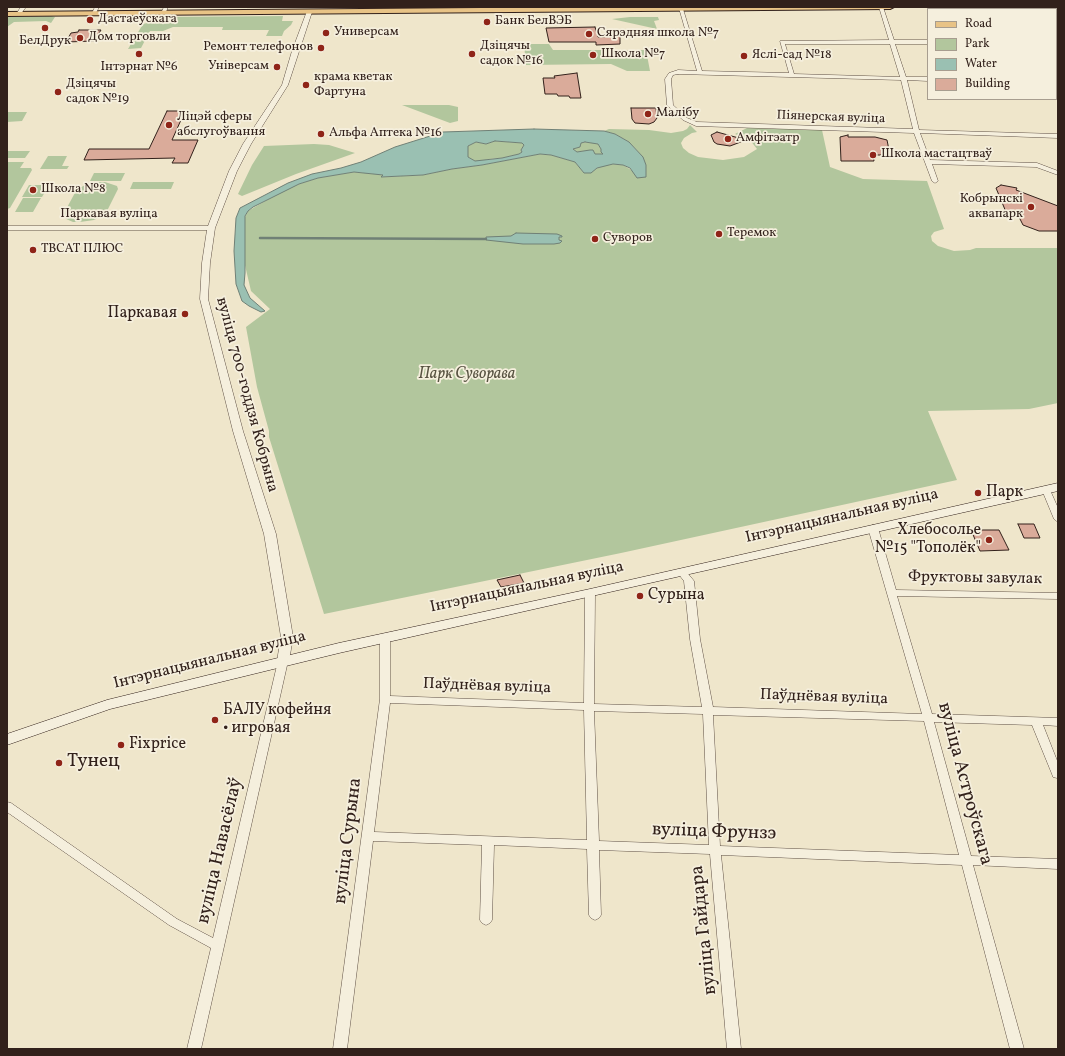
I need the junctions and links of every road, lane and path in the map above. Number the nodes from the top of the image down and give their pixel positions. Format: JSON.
{"nodes":[{"id":1,"x":24,"y":7,"type":"edge"},
{"id":2,"x":881,"y":7,"type":"edge"},
{"id":3,"x":890,"y":7,"type":"edge"},
{"id":4,"x":724,"y":8,"type":"edge"},
{"id":5,"x":681,"y":9,"type":"junction"},
{"id":6,"x":95,"y":10,"type":"edge"},
{"id":7,"x":164,"y":10,"type":"edge"},
{"id":8,"x":310,"y":10,"type":"edge"},
{"id":9,"x":7,"y":14,"type":"edge"},
{"id":10,"x":18,"y":14,"type":"junction"},
{"id":11,"x":892,"y":42,"type":"junction"},
{"id":12,"x":927,"y":42,"type":"edge"},
{"id":13,"x":700,"y":72,"type":"junction"},
{"id":14,"x":792,"y":75,"type":"junction"},
{"id":15,"x":904,"y":79,"type":"junction"},
{"id":16,"x":927,"y":79,"type":"edge"},
{"id":17,"x":917,"y":132,"type":"junction"},
{"id":18,"x":1058,"y":136,"type":"edge"},
{"id":19,"x":928,"y":162,"type":"junction"},
{"id":20,"x":1058,"y":173,"type":"edge"},
{"id":21,"x":935,"y":181,"type":"dead end"},
{"id":22,"x":7,"y":228,"type":"edge"},
{"id":23,"x":211,"y":228,"type":"junction"},
{"id":24,"x":1054,"y":489,"type":"edge"},
{"id":25,"x":1058,"y":519,"type":"edge"},
{"id":26,"x":873,"y":528,"type":"junction"},
{"id":27,"x":682,"y":572,"type":"junction"},
{"id":28,"x":590,"y":593,"type":"junction"},
{"id":29,"x":892,"y":593,"type":"junction"},
{"id":30,"x":1058,"y":596,"type":"edge"},
{"id":31,"x":385,"y":638,"type":"junction"},
{"id":32,"x":283,"y":661,"type":"junction"},
{"id":33,"x":385,"y":699,"type":"junction"},
{"id":34,"x":589,"y":707,"type":"junction"},
{"id":35,"x":708,"y":710,"type":"junction"},
{"id":36,"x":928,"y":718,"type":"junction"},
{"id":37,"x":1036,"y":721,"type":"junction"},
{"id":38,"x":1058,"y":722,"type":"edge"},
{"id":39,"x":7,"y":740,"type":"edge"},
{"id":40,"x":1057,"y":774,"type":"edge"},
{"id":41,"x":7,"y":806,"type":"edge"},
{"id":42,"x":368,"y":836,"type":"junction"},
{"id":43,"x":488,"y":841,"type":"junction"},
{"id":44,"x":593,"y":845,"type":"junction"},
{"id":45,"x":715,"y":851,"type":"junction"},
{"id":46,"x":966,"y":861,"type":"junction"},
{"id":47,"x":1058,"y":864,"type":"edge"},
{"id":48,"x":595,"y":915,"type":"dead end"},
{"id":49,"x":486,"y":920,"type":"dead end"},
{"id":50,"x":218,"y":946,"type":"junction"},
{"id":51,"x":194,"y":1049,"type":"edge"},
{"id":52,"x":340,"y":1049,"type":"edge"},
{"id":53,"x":734,"y":1049,"type":"edge"},
{"id":54,"x":1017,"y":1049,"type":"edge"}],
"edges":[{"from":1,"to":10,"type":"street"},
{"from":2,"to":3,"type":"main road"},
{"from":2,"to":4,"type":"main road"},
{"from":2,"to":11,"type":"street"},
{"from":4,"to":5,"type":"main road"},
{"from":5,"to":8,"type":"main road"},
{"from":5,"to":13,"type":"street"},
{"from":6,"to":7,"type":"main road"},
{"from":6,"to":10,"type":"main road"},
{"from":7,"to":8,"type":"main road"},
{"from":8,"to":23,"type":"street","name":"вуліца 700-годдзя Кобрына"},
{"from":9,"to":10,"type":"main road"},
{"from":11,"to":12,"type":"street"},
{"from":11,"to":14,"type":"street"},
{"from":11,"to":15,"type":"street"},
{"from":13,"to":14,"type":"street","name":"Піянерская вуліца"},
{"from":13,"to":17,"type":"street","name":"Піянерская вуліца"},
{"from":14,"to":15,"type":"street","name":"Піянерская вуліца"},
{"from":15,"to":16,"type":"street","name":"Піянерская вуліца"},
{"from":15,"to":17,"type":"street"},
{"from":17,"to":18,"type":"street","name":"Піянерская вуліца"},
{"from":17,"to":19,"type":"street"},
{"from":19,"to":20,"type":"street"},
{"from":19,"to":21,"type":"street"},
{"from":22,"to":23,"type":"street","name":"Паркавая вуліца"},
{"from":23,"to":32,"type":"street","name":"вуліца 700-годдзя Кобрына"},
{"from":24,"to":25,"type":"street"},
{"from":24,"to":26,"type":"main road","name":"Інтэрнацыянальная вуліца"},
{"from":26,"to":27,"type":"main road","name":"Інтэрнацыянальная вуліца"},
{"from":26,"to":29,"type":"street","name":"вуліца Астроўскага"},
{"from":27,"to":28,"type":"main road","name":"Інтэрнацыянальная вуліца"},
{"from":27,"to":35,"type":"street","name":"вуліца Гайдара"},
{"from":28,"to":31,"type":"main road","name":"Інтэрнацыянальная вуліца"},
{"from":28,"to":34,"type":"street"},
{"from":29,"to":30,"type":"street","name":"Фруктовы завулак"},
{"from":29,"to":36,"type":"street","name":"вуліца Астроўскага"},
{"from":31,"to":32,"type":"main road","name":"Інтэрнацыянальная вуліца"},
{"from":31,"to":33,"type":"street","name":"вуліца Сурына"},
{"from":32,"to":39,"type":"main road","name":"Інтэрнацыянальная вуліца"},
{"from":32,"to":50,"type":"street","name":"вуліца Навасёлаў"},
{"from":33,"to":34,"type":"street","name":"Паўднёвая вуліца"},
{"from":33,"to":42,"type":"street","name":"вуліца Сурына"},
{"from":34,"to":35,"type":"street","name":"Паўднёвая вуліца"},
{"from":34,"to":44,"type":"street"},
{"from":35,"to":36,"type":"street","name":"Паўднёвая вуліца"},
{"from":35,"to":45,"type":"street","name":"вуліца Гайдара"},
{"from":36,"to":37,"type":"street","name":"Паўднёвая вуліца"},
{"from":36,"to":46,"type":"street","name":"вуліца Астроўскага"},
{"from":37,"to":38,"type":"street","name":"Паўднёвая вуліца"},
{"from":37,"to":40,"type":"street"},
{"from":41,"to":50,"type":"street"},
{"from":42,"to":43,"type":"street","name":"вуліца Фрунзэ"},
{"from":42,"to":52,"type":"street","name":"вуліца Сурына"},
{"from":43,"to":44,"type":"street","name":"вуліца Фрунзэ"},
{"from":43,"to":49,"type":"street"},
{"from":44,"to":45,"type":"street","name":"вуліца Фрунзэ"},
{"from":44,"to":48,"type":"street"},
{"from":45,"to":46,"type":"street","name":"вуліца Фрунзэ"},
{"from":45,"to":53,"type":"street","name":"вуліца Гайдара"},
{"from":46,"to":47,"type":"street","name":"вуліца Фрунзэ"},
{"from":46,"to":54,"type":"street","name":"вуліца Астроўскага"},
{"from":50,"to":51,"type":"street","name":"вуліца Навасёлаў"}]}
